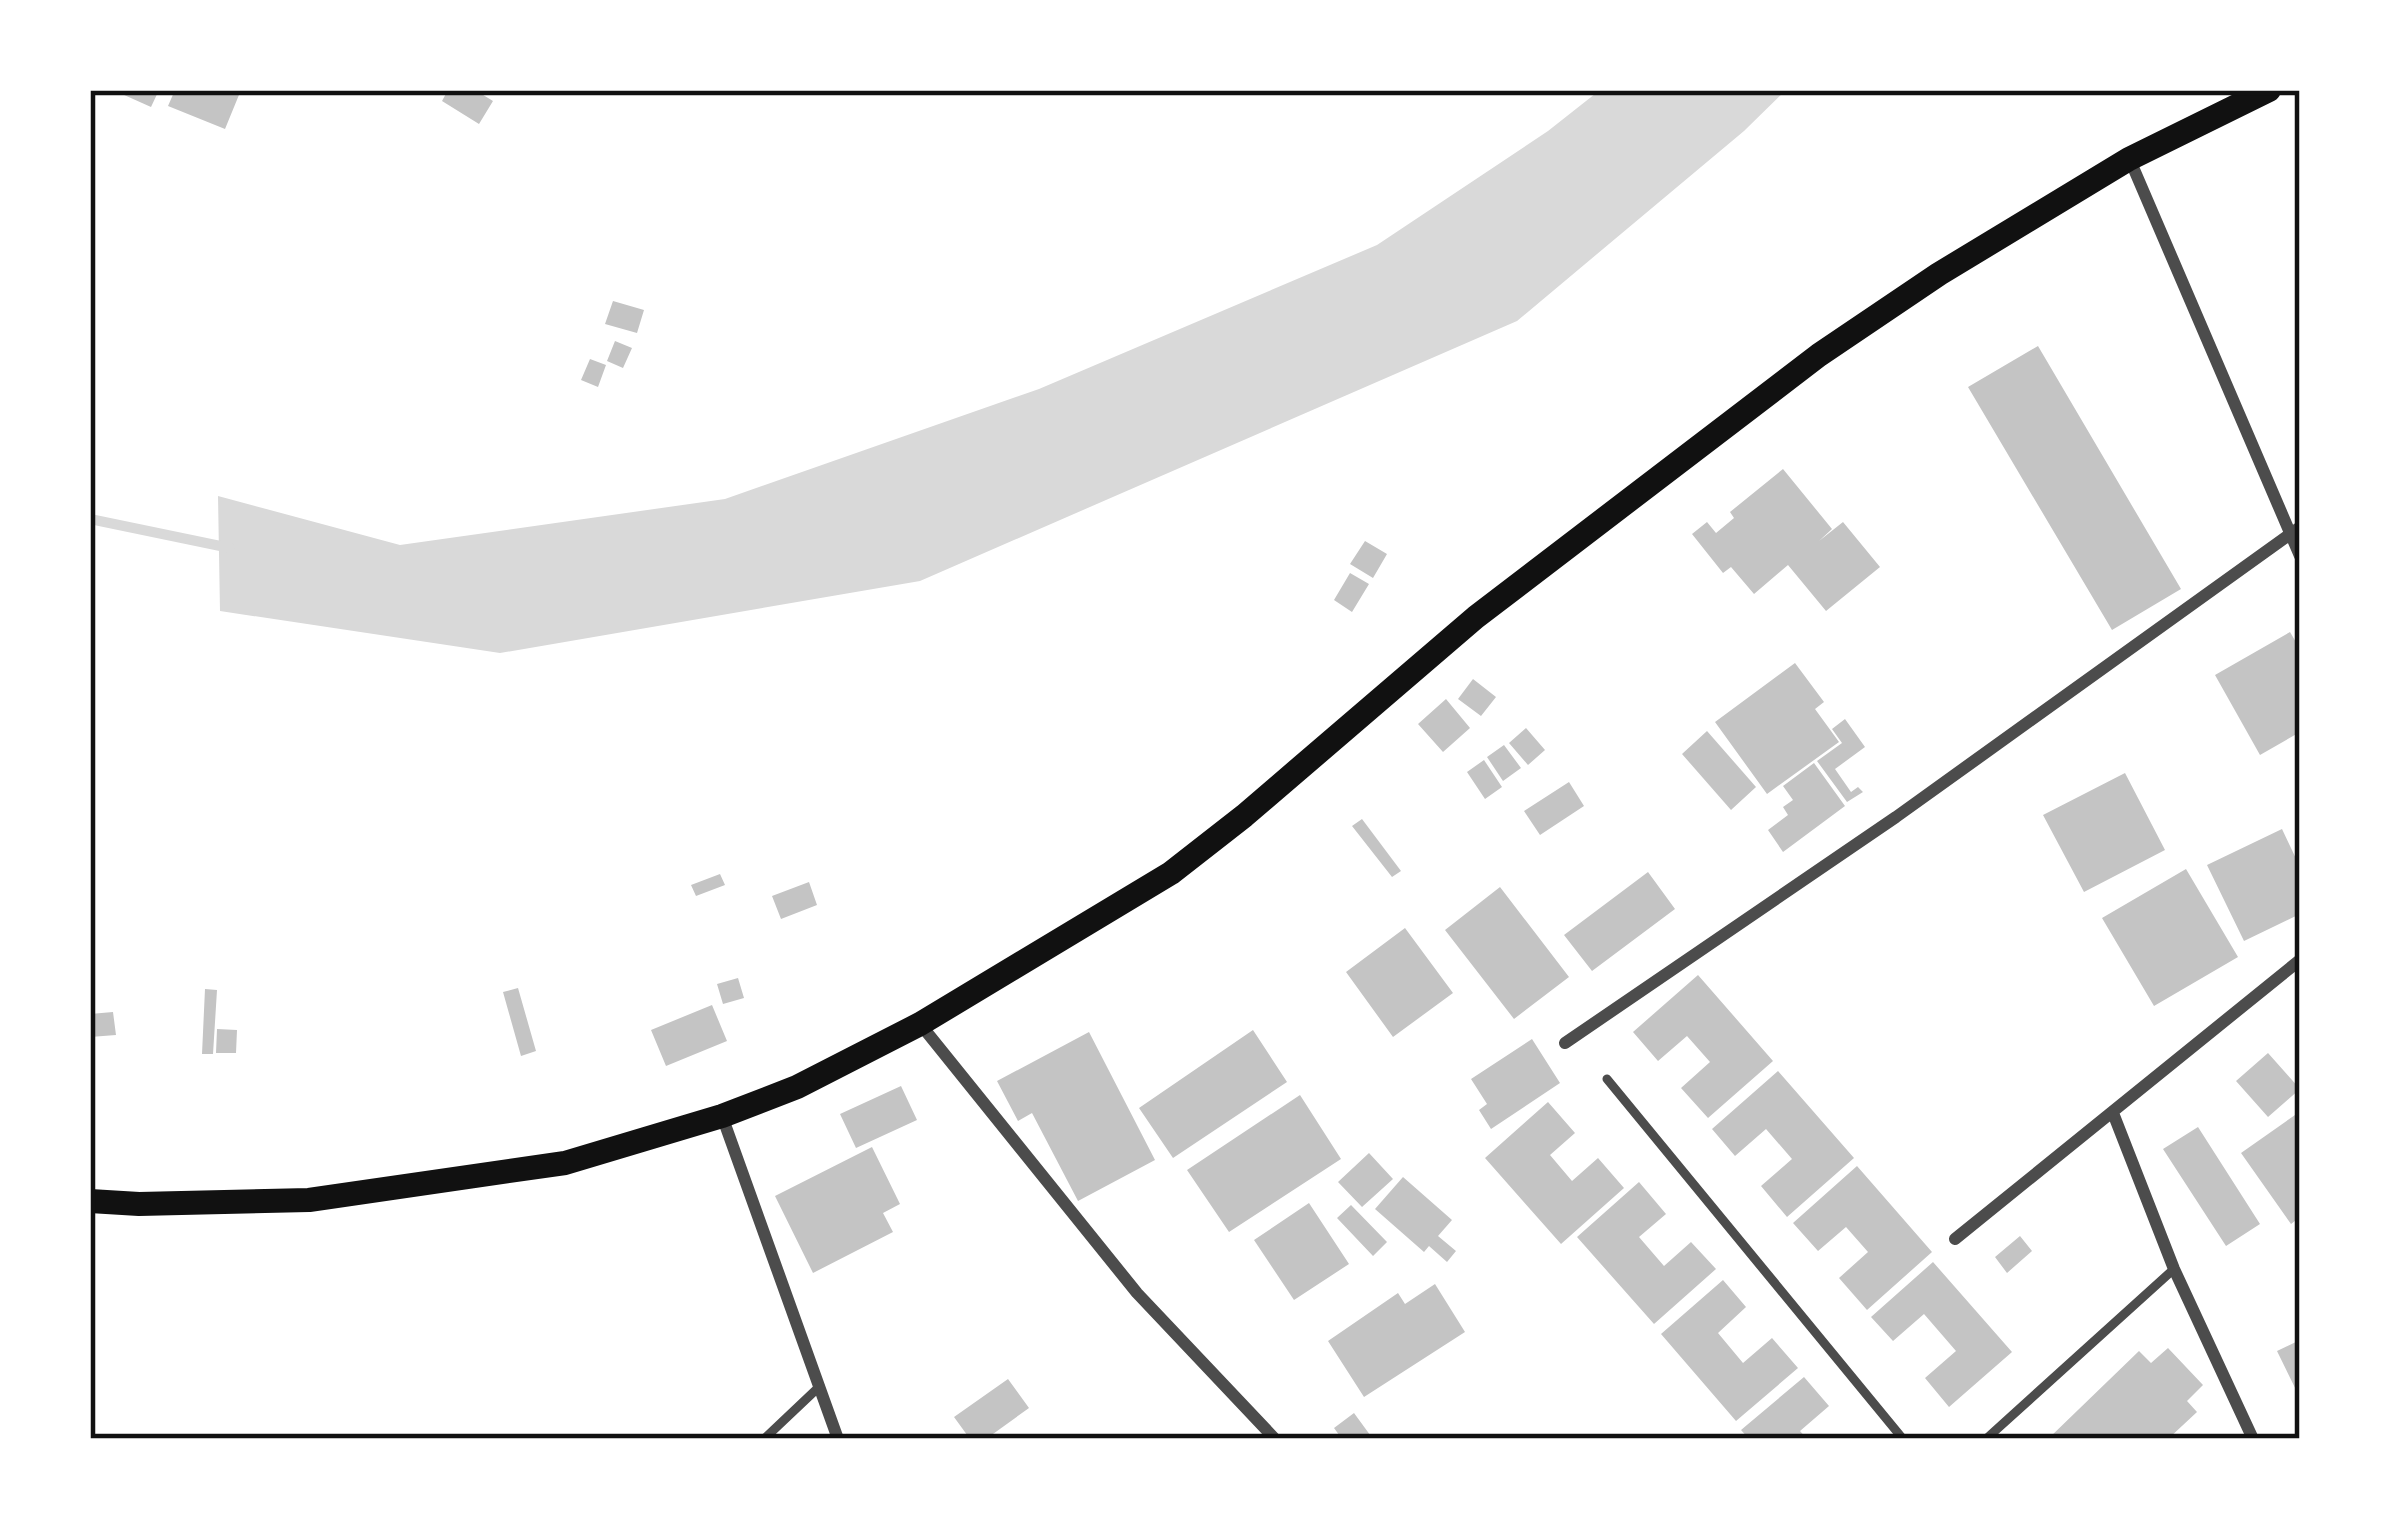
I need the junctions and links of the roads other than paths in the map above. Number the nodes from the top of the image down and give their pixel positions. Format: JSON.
{"nodes":[{"id":1,"x":2269,"y":90,"type":"edge"},
{"id":2,"x":2129,"y":159,"type":"junction"},
{"id":3,"x":2296,"y":529,"type":"edge"},
{"id":4,"x":2300,"y":556,"type":"edge"},
{"id":5,"x":2300,"y":960,"type":"edge"},
{"id":6,"x":920,"y":1024,"type":"junction"},
{"id":7,"x":1565,"y":1043,"type":"dead end"},
{"id":8,"x":1607,"y":1078,"type":"dead end"},
{"id":9,"x":2113,"y":1113,"type":"junction"},
{"id":10,"x":722,"y":1116,"type":"junction"},
{"id":11,"x":90,"y":1201,"type":"edge"},
{"id":12,"x":1954,"y":1239,"type":"dead end"},
{"id":13,"x":2174,"y":1269,"type":"junction"},
{"id":14,"x":820,"y":1386,"type":"junction"},
{"id":15,"x":764,"y":1439,"type":"edge"},
{"id":16,"x":838,"y":1439,"type":"edge"},
{"id":17,"x":1275,"y":1439,"type":"edge"},
{"id":18,"x":1904,"y":1439,"type":"edge"},
{"id":19,"x":1985,"y":1439,"type":"edge"},
{"id":20,"x":2253,"y":1439,"type":"edge"}],
"edges":[{"from":1,"to":2,"type":"main road"},
{"from":2,"to":3,"type":"street"},
{"from":2,"to":6,"type":"main road"},
{"from":3,"to":4,"type":"street"},
{"from":3,"to":7,"type":"street"},
{"from":5,"to":9,"type":"street"},
{"from":6,"to":10,"type":"main road"},
{"from":6,"to":17,"type":"street"},
{"from":8,"to":18,"type":"lane"},
{"from":9,"to":12,"type":"street"},
{"from":9,"to":13,"type":"street"},
{"from":10,"to":11,"type":"main road"},
{"from":10,"to":14,"type":"street"},
{"from":13,"to":19,"type":"lane"},
{"from":13,"to":20,"type":"street"},
{"from":14,"to":15,"type":"lane"},
{"from":14,"to":16,"type":"street"}]}
